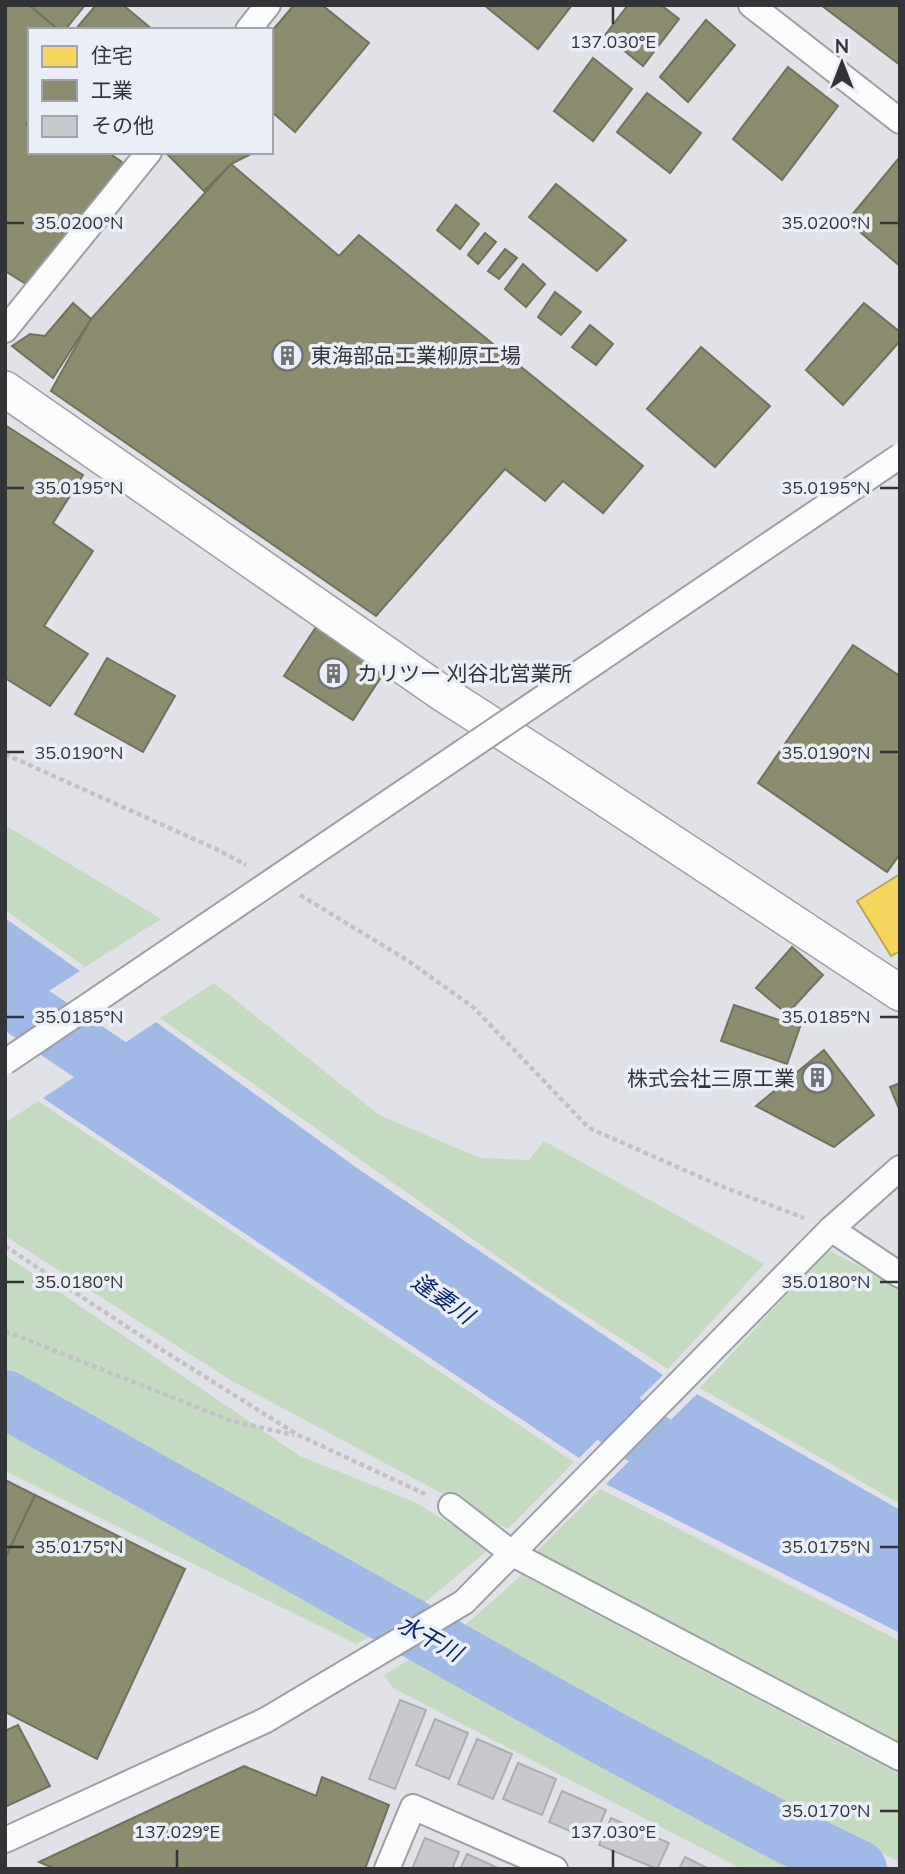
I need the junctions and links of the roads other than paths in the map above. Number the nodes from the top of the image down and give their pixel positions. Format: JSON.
{"nodes":[{"id":1,"x":268,"y":5,"type":"edge"},
{"id":2,"x":751,"y":5,"type":"edge"},
{"id":3,"x":250,"y":28,"type":"edge"},
{"id":4,"x":900,"y":121,"type":"edge"},
{"id":5,"x":147,"y":154,"type":"edge"},
{"id":6,"x":5,"y":330,"type":"edge"},
{"id":7,"x":5,"y":389,"type":"edge"},
{"id":8,"x":900,"y":456,"type":"edge"},
{"id":9,"x":900,"y":993,"type":"edge"},
{"id":10,"x":5,"y":1062,"type":"edge"},
{"id":11,"x":900,"y":1168,"type":"edge"},
{"id":12,"x":831,"y":1229,"type":"junction"},
{"id":13,"x":900,"y":1275,"type":"edge"},
{"id":14,"x":450,"y":1506,"type":"road end"},
{"id":15,"x":513,"y":1554,"type":"junction"},
{"id":16,"x":900,"y":1758,"type":"edge"},
{"id":17,"x":5,"y":1840,"type":"edge"},
{"id":18,"x":387,"y":1869,"type":"edge"},
{"id":19,"x":555,"y":1869,"type":"edge"}],
"edges":[{"from":1,"to":3,"type":"street"},
{"from":2,"to":4,"type":"street"},
{"from":5,"to":6,"type":"street"},
{"from":7,"to":9,"type":"street"},
{"from":8,"to":10,"type":"street","bridge":true},
{"from":11,"to":12,"type":"street"},
{"from":12,"to":13,"type":"street"},
{"from":12,"to":15,"type":"street"},
{"from":14,"to":15,"type":"street"},
{"from":15,"to":16,"type":"street"},
{"from":15,"to":17,"type":"street"},
{"from":18,"to":19,"type":"street"}]}
